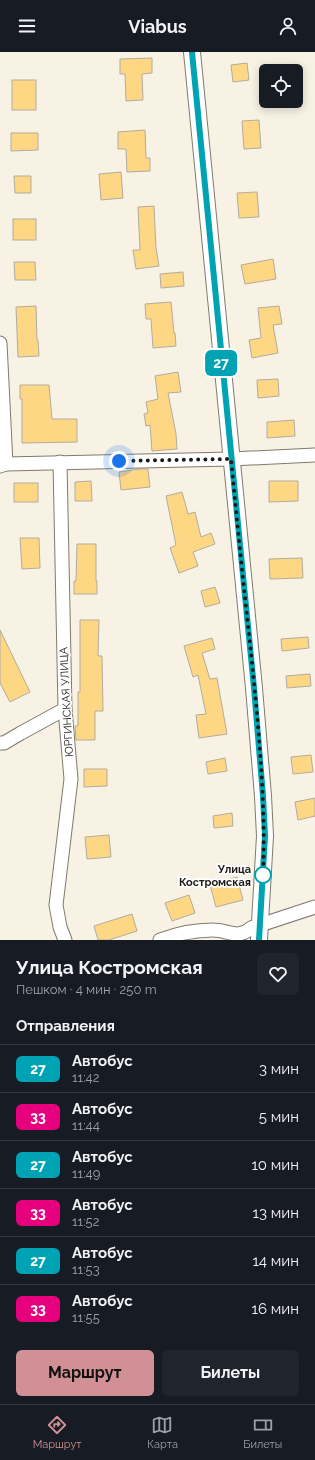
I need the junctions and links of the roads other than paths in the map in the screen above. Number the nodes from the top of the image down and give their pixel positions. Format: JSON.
{"nodes":[{"id":1,"x":192,"y":52,"type":"edge"},
{"id":2,"x":0,"y":343,"type":"edge"},
{"id":3,"x":315,"y":455,"type":"edge"},
{"id":4,"x":231,"y":459,"type":"junction"},
{"id":5,"x":60,"y":462,"type":"junction"},
{"id":6,"x":3,"y":465,"type":"edge"},
{"id":7,"x":65,"y":709,"type":"junction"},
{"id":8,"x":0,"y":743,"type":"edge"},
{"id":9,"x":315,"y":907,"type":"edge"},
{"id":10,"x":259,"y":933,"type":"edge"},
{"id":11,"x":65,"y":940,"type":"edge"},
{"id":12,"x":160,"y":940,"type":"edge"}],
"edges":[{"from":1,"to":4,"type":"street"},
{"from":2,"to":6,"type":"street"},
{"from":3,"to":4,"type":"street"},
{"from":4,"to":5,"type":"street"},
{"from":4,"to":10,"type":"street"},
{"from":5,"to":6,"type":"street"},
{"from":5,"to":7,"type":"street","name":"ЮРГИНСКАЯ УЛИЦА"},
{"from":7,"to":8,"type":"street"},
{"from":7,"to":11,"type":"street","name":"ЮРГИНСКАЯ УЛИЦА"},
{"from":9,"to":10,"type":"street"},
{"from":10,"to":12,"type":"street"}]}
